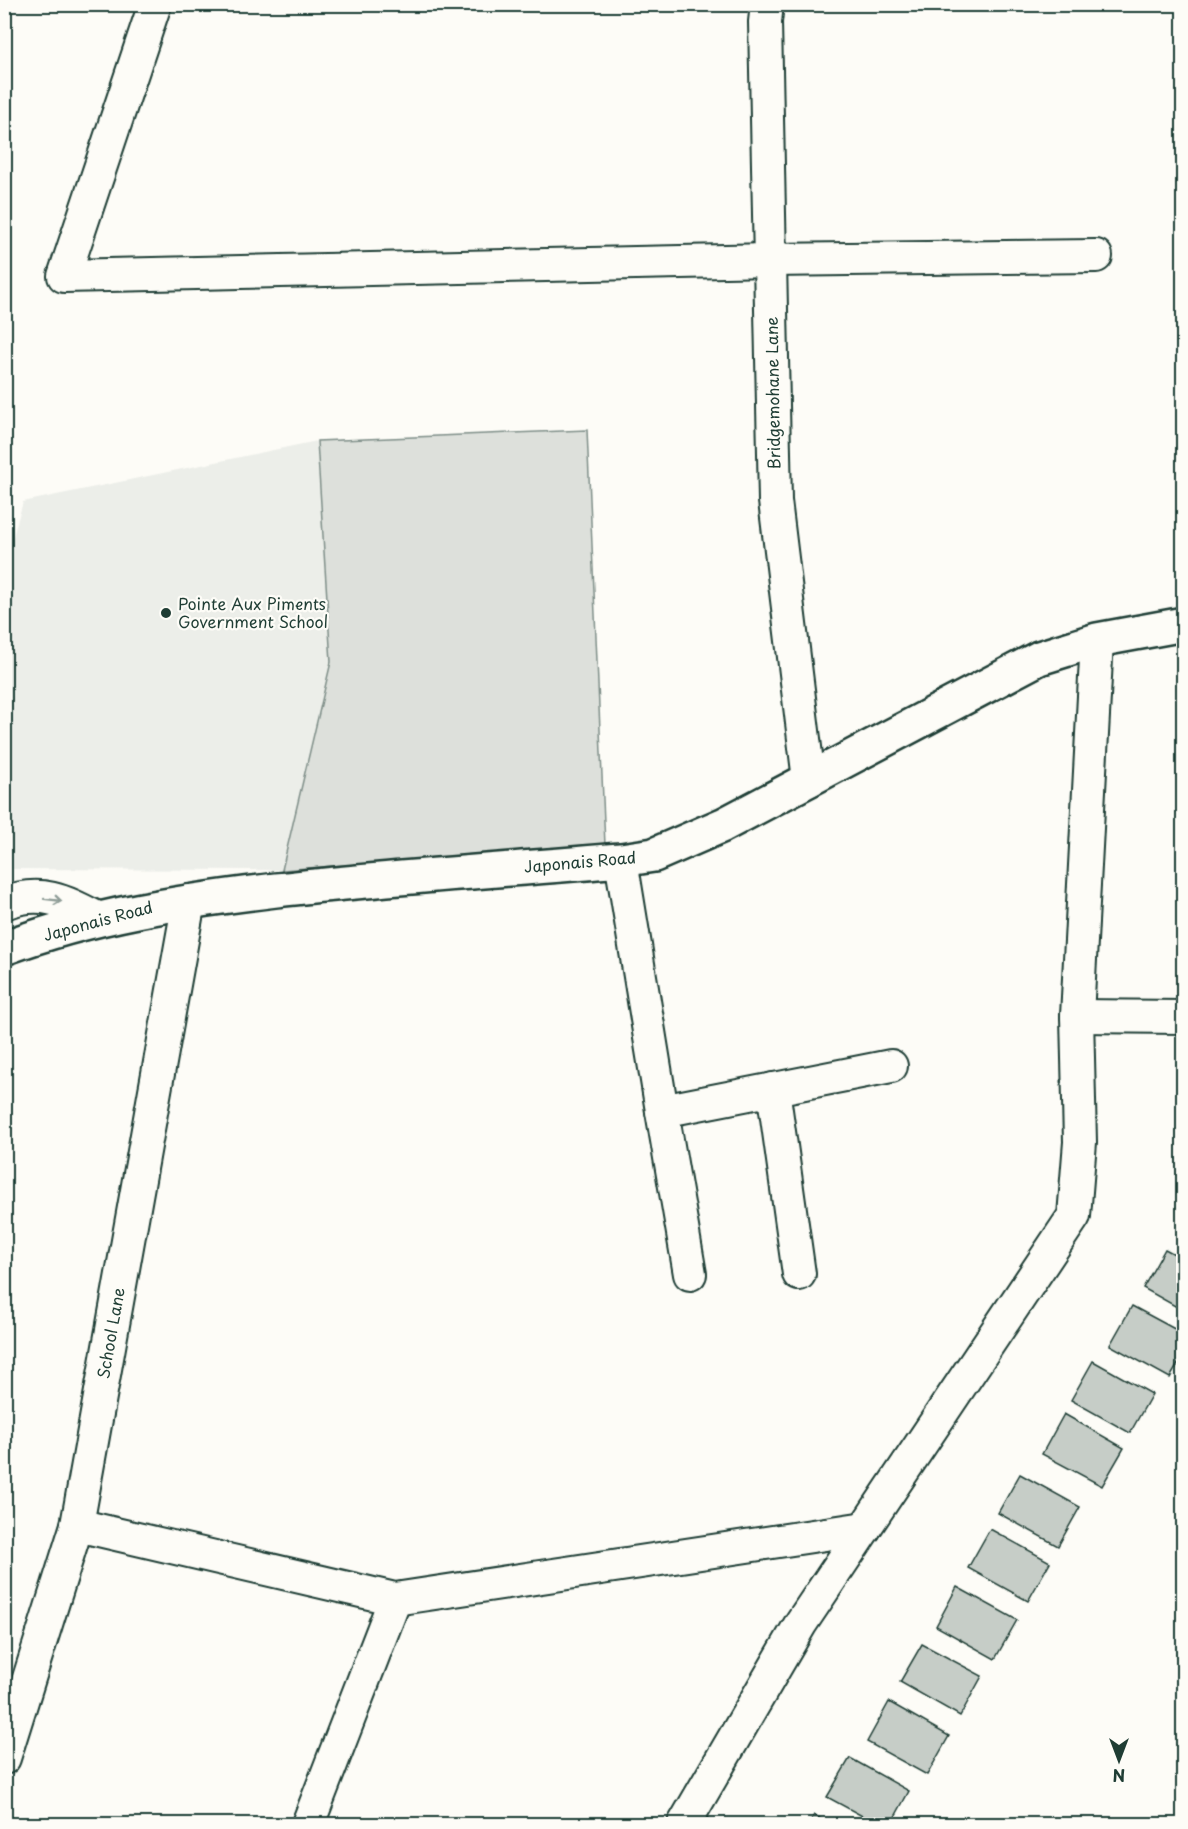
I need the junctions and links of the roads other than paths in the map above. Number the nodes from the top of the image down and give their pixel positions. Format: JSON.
{"nodes":[{"id":1,"x":155,"y":4,"type":"edge"},
{"id":2,"x":767,"y":4,"type":"edge"},
{"id":3,"x":1096,"y":256,"type":"dead end"},
{"id":4,"x":770,"y":260,"type":"junction"},
{"id":5,"x":1184,"y":624,"type":"edge"},
{"id":6,"x":1097,"y":640,"type":"junction"},
{"id":7,"x":809,"y":780,"type":"junction"},
{"id":8,"x":621,"y":860,"type":"junction"},
{"id":9,"x":189,"y":901,"type":"junction"},
{"id":10,"x":4,"y":903,"type":"edge"},
{"id":11,"x":99,"y":919,"type":"junction"},
{"id":12,"x":4,"y":948,"type":"edge"},
{"id":13,"x":1077,"y":1016,"type":"junction"},
{"id":14,"x":1184,"y":1017,"type":"edge"},
{"id":15,"x":891,"y":1066,"type":"dead end"},
{"id":16,"x":773,"y":1089,"type":"junction"},
{"id":17,"x":662,"y":1111,"type":"junction"},
{"id":18,"x":690,"y":1274,"type":"dead end"},
{"id":19,"x":799,"y":1274,"type":"dead end"},
{"id":20,"x":77,"y":1525,"type":"junction"},
{"id":21,"x":865,"y":1528,"type":"junction"},
{"id":22,"x":395,"y":1599,"type":"junction"},
{"id":23,"x":4,"y":1758,"type":"edge"},
{"id":24,"x":308,"y":1824,"type":"edge"},
{"id":25,"x":684,"y":1824,"type":"edge"}],
"edges":[{"from":1,"to":4,"type":"street"},
{"from":2,"to":4,"type":"street","name":"Bridgemohane Lane"},
{"from":3,"to":4,"type":"street"},
{"from":4,"to":7,"type":"street","name":"Bridgemohane Lane"},
{"from":5,"to":6,"type":"main road","name":"Japonais Road"},
{"from":6,"to":7,"type":"main road","name":"Japonais Road"},
{"from":6,"to":13,"type":"street"},
{"from":7,"to":8,"type":"main road","name":"Japonais Road"},
{"from":8,"to":9,"type":"main road","name":"Japonais Road"},
{"from":8,"to":17,"type":"street"},
{"from":9,"to":11,"type":"main road","name":"Japonais Road"},
{"from":9,"to":20,"type":"street","name":"School Lane"},
{"from":10,"to":11,"type":"street","one_way":true},
{"from":11,"to":12,"type":"main road","name":"Japonais Road"},
{"from":13,"to":14,"type":"street"},
{"from":13,"to":21,"type":"street"},
{"from":15,"to":16,"type":"street"},
{"from":16,"to":17,"type":"street"},
{"from":16,"to":19,"type":"street"},
{"from":17,"to":18,"type":"street"},
{"from":20,"to":22,"type":"street"},
{"from":20,"to":23,"type":"street","name":"School Lane"},
{"from":21,"to":22,"type":"street"},
{"from":21,"to":25,"type":"street"},
{"from":22,"to":24,"type":"street"}]}
